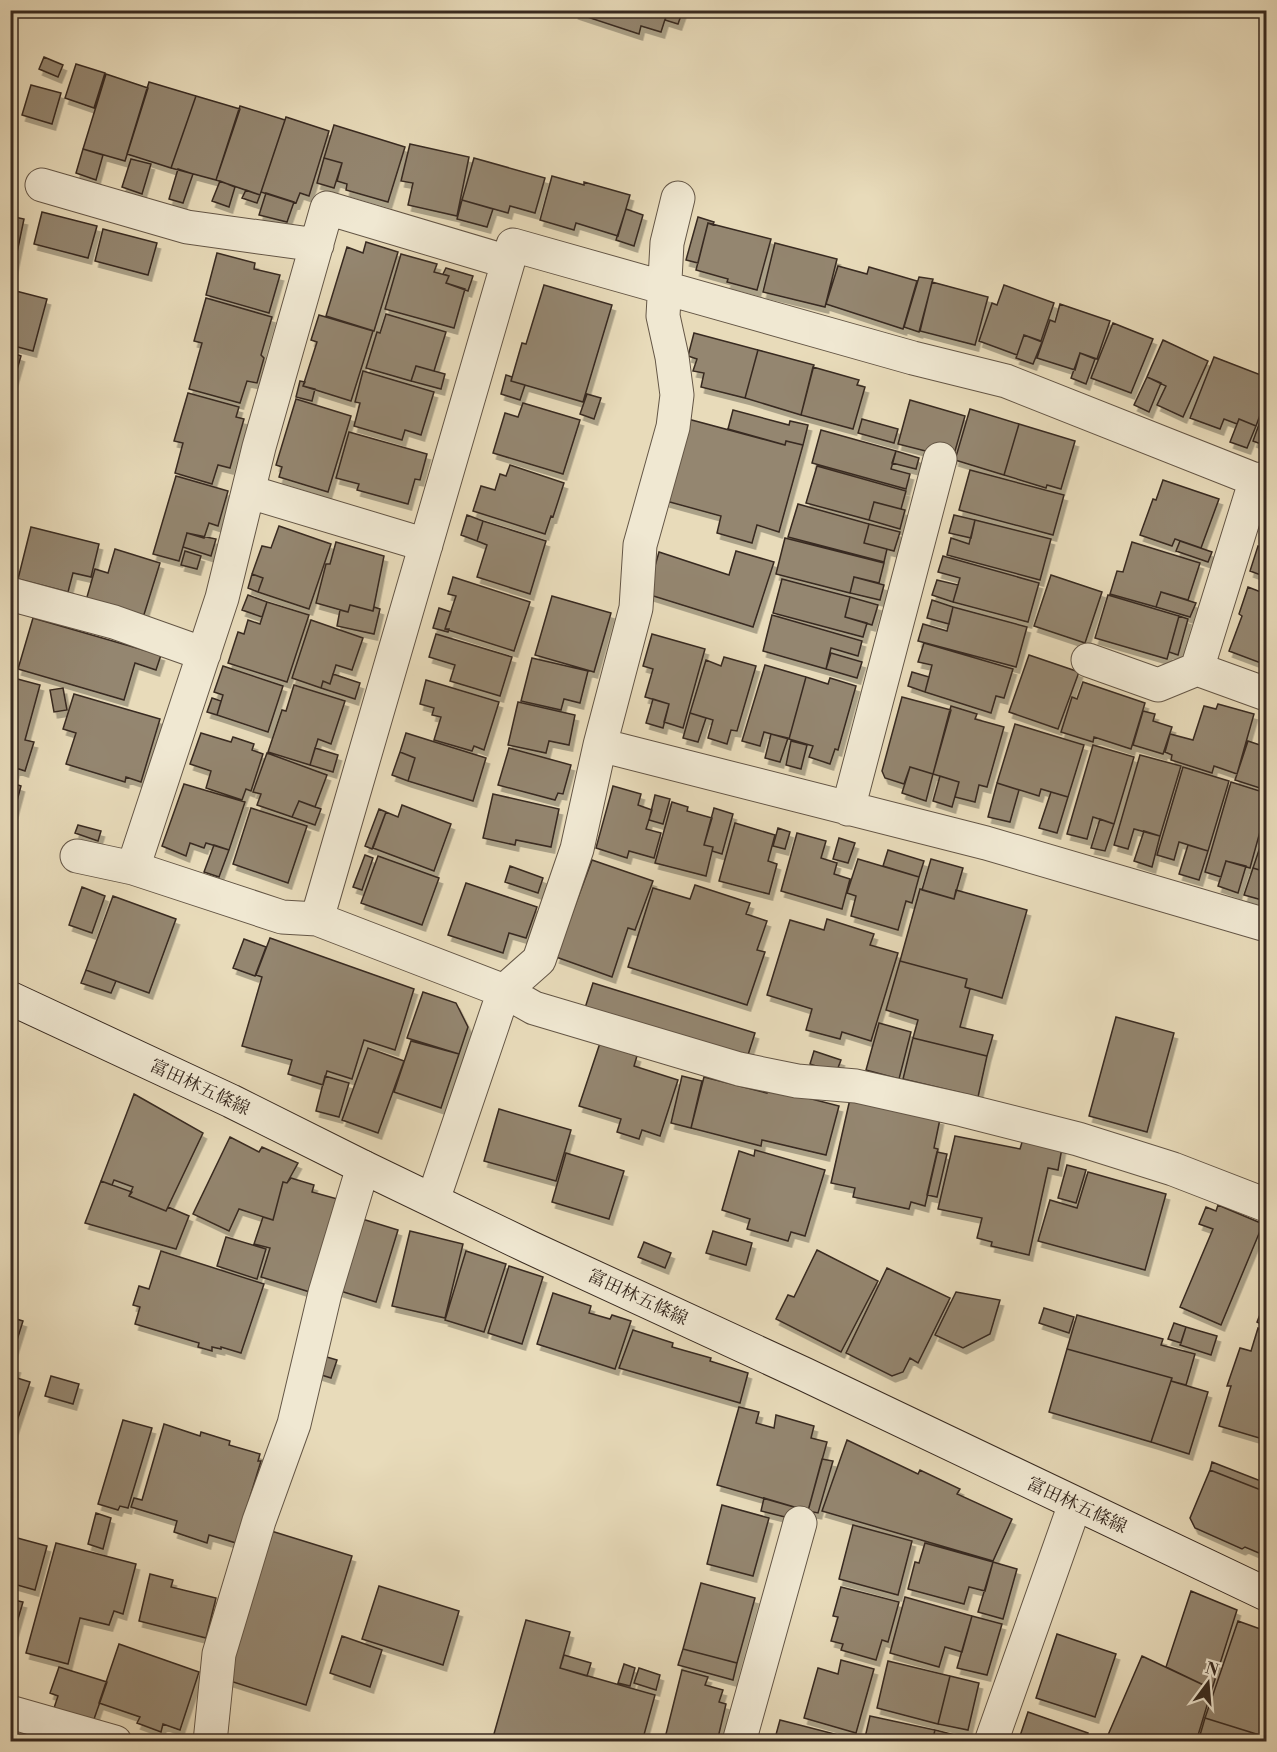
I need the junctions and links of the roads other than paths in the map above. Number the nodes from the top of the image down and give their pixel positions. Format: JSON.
{"nodes":[{"id":1,"x":42,"y":185,"type":"dead end"},
{"id":2,"x":678,"y":198,"type":"dead end"},
{"id":3,"x":317,"y":245,"type":"junction"},
{"id":4,"x":508,"y":262,"type":"junction"},
{"id":5,"x":664,"y":288,"type":"junction"},
{"id":6,"x":940,"y":459,"type":"dead end"},
{"id":7,"x":1261,"y":482,"type":"edge"},
{"id":8,"x":250,"y":492,"type":"junction"},
{"id":9,"x":426,"y":545,"type":"junction"},
{"id":10,"x":10,"y":594,"type":"edge"},
{"id":11,"x":204,"y":654,"type":"junction"},
{"id":12,"x":1088,"y":660,"type":"dead end"},
{"id":13,"x":1197,"y":669,"type":"junction"},
{"id":14,"x":1266,"y":694,"type":"edge"},
{"id":15,"x":600,"y":745,"type":"junction"},
{"id":16,"x":848,"y":809,"type":"junction"},
{"id":17,"x":77,"y":856,"type":"dead end"},
{"id":18,"x":133,"y":868,"type":"junction"},
{"id":19,"x":317,"y":919,"type":"junction"},
{"id":20,"x":1266,"y":925,"type":"edge"},
{"id":21,"x":504,"y":991,"type":"junction"},
{"id":22,"x":10,"y":998,"type":"edge"},
{"id":23,"x":363,"y":1167,"type":"junction"},
{"id":24,"x":433,"y":1200,"type":"junction"},
{"id":25,"x":1266,"y":1205,"type":"edge"},
{"id":26,"x":1075,"y":1504,"type":"junction"},
{"id":27,"x":800,"y":1523,"type":"dead end"},
{"id":28,"x":1266,"y":1594,"type":"edge"},
{"id":29,"x":10,"y":1712,"type":"edge"},
{"id":30,"x":115,"y":1742,"type":"edge"},
{"id":31,"x":210,"y":1742,"type":"edge"},
{"id":32,"x":739,"y":1742,"type":"edge"},
{"id":33,"x":991,"y":1742,"type":"edge"}],
"edges":[{"from":1,"to":3,"type":"street"},
{"from":2,"to":5,"type":"street"},
{"from":3,"to":4,"type":"street"},
{"from":3,"to":8,"type":"street"},
{"from":4,"to":5,"type":"street"},
{"from":4,"to":9,"type":"street"},
{"from":5,"to":7,"type":"street"},
{"from":5,"to":15,"type":"street"},
{"from":6,"to":16,"type":"street"},
{"from":7,"to":13,"type":"street"},
{"from":8,"to":9,"type":"street"},
{"from":8,"to":11,"type":"street"},
{"from":9,"to":19,"type":"street"},
{"from":10,"to":11,"type":"street"},
{"from":11,"to":18,"type":"street"},
{"from":12,"to":13,"type":"street"},
{"from":13,"to":14,"type":"street"},
{"from":15,"to":16,"type":"street"},
{"from":15,"to":21,"type":"street"},
{"from":16,"to":20,"type":"street"},
{"from":17,"to":18,"type":"street"},
{"from":18,"to":19,"type":"street"},
{"from":19,"to":21,"type":"street"},
{"from":21,"to":24,"type":"street"},
{"from":21,"to":25,"type":"street"},
{"from":22,"to":23,"type":"street","name":"富田林五條線"},
{"from":23,"to":24,"type":"street","name":"富田林五條線"},
{"from":23,"to":31,"type":"street"},
{"from":24,"to":26,"type":"street","name":"富田林五條線"},
{"from":26,"to":28,"type":"street","name":"富田林五條線"},
{"from":26,"to":33,"type":"street"},
{"from":27,"to":32,"type":"street"},
{"from":29,"to":30,"type":"street"}]}
